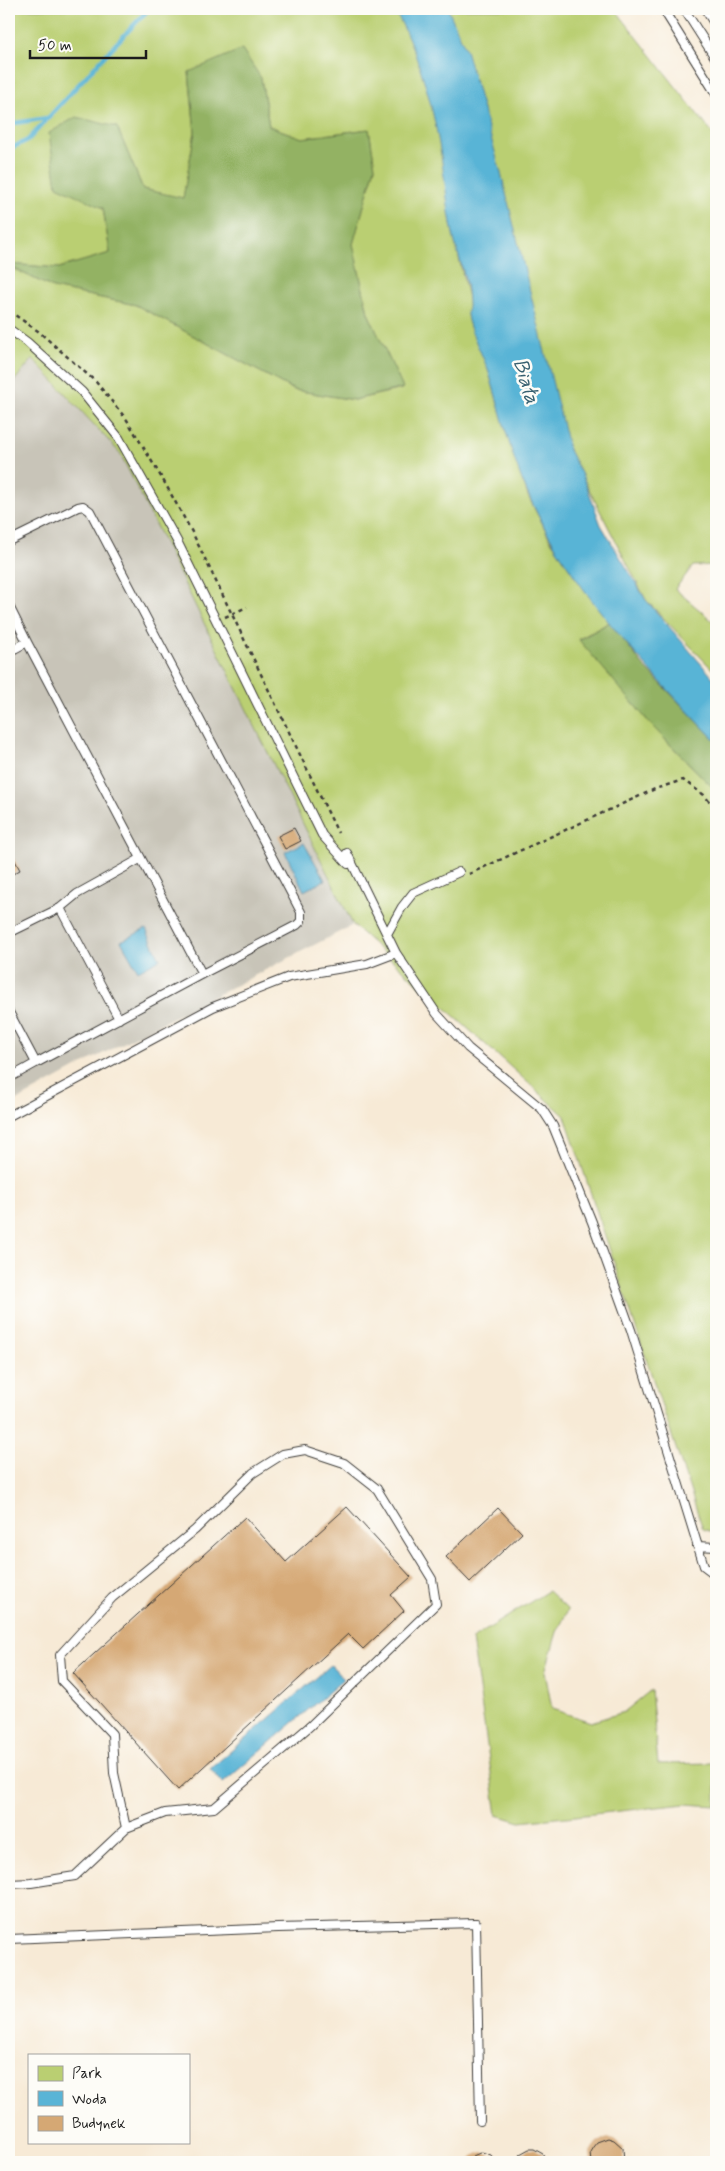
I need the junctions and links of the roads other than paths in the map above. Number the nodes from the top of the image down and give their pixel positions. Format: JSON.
{"nodes":[{"id":1,"x":662,"y":9,"type":"edge"},
{"id":2,"x":684,"y":9,"type":"edge"},
{"id":3,"x":705,"y":9,"type":"edge"},
{"id":4,"x":716,"y":26,"type":"edge"},
{"id":5,"x":716,"y":59,"type":"edge"},
{"id":6,"x":716,"y":94,"type":"edge"},
{"id":7,"x":9,"y":329,"type":"edge"},
{"id":8,"x":9,"y":541,"type":"edge"},
{"id":9,"x":9,"y":606,"type":"edge"},
{"id":10,"x":27,"y":642,"type":"junction"},
{"id":11,"x":9,"y":652,"type":"edge"},
{"id":12,"x":347,"y":853,"type":"dead end"},
{"id":13,"x":140,"y":858,"type":"junction"},
{"id":14,"x":352,"y":862,"type":"junction"},
{"id":15,"x":460,"y":872,"type":"road end"},
{"id":16,"x":60,"y":908,"type":"junction"},
{"id":17,"x":9,"y":933,"type":"edge"},
{"id":18,"x":387,"y":934,"type":"junction"},
{"id":19,"x":396,"y":953,"type":"junction"},
{"id":20,"x":202,"y":974,"type":"junction"},
{"id":21,"x":9,"y":1012,"type":"edge"},
{"id":22,"x":119,"y":1019,"type":"junction"},
{"id":23,"x":36,"y":1063,"type":"junction"},
{"id":24,"x":9,"y":1078,"type":"edge"},
{"id":25,"x":9,"y":1116,"type":"edge"},
{"id":26,"x":697,"y":1546,"type":"junction"},
{"id":27,"x":716,"y":1547,"type":"edge"},
{"id":28,"x":716,"y":1576,"type":"edge"},
{"id":29,"x":126,"y":1828,"type":"junction"},
{"id":30,"x":9,"y":1884,"type":"edge"},
{"id":31,"x":9,"y":1940,"type":"edge"},
{"id":32,"x":480,"y":2122,"type":"dead end"}],
"edges":[{"from":1,"to":6,"type":"lane"},
{"from":2,"to":5,"type":"lane"},
{"from":3,"to":4,"type":"lane"},
{"from":7,"to":14,"type":"lane"},
{"from":8,"to":20,"type":"lane"},
{"from":9,"to":10,"type":"lane"},
{"from":10,"to":11,"type":"lane"},
{"from":10,"to":13,"type":"lane"},
{"from":12,"to":14,"type":"lane"},
{"from":13,"to":16,"type":"lane"},
{"from":13,"to":20,"type":"lane"},
{"from":14,"to":18,"type":"lane"},
{"from":15,"to":18,"type":"lane"},
{"from":16,"to":17,"type":"lane"},
{"from":16,"to":22,"type":"lane"},
{"from":18,"to":19,"type":"lane"},
{"from":19,"to":25,"type":"lane"},
{"from":19,"to":26,"type":"lane"},
{"from":20,"to":22,"type":"lane"},
{"from":21,"to":23,"type":"lane"},
{"from":22,"to":23,"type":"lane"},
{"from":23,"to":24,"type":"lane"},
{"from":26,"to":27,"type":"lane"},
{"from":26,"to":28,"type":"lane"},
{"from":29,"to":29,"type":"lane"},
{"from":29,"to":30,"type":"lane"},
{"from":31,"to":32,"type":"lane"}]}
